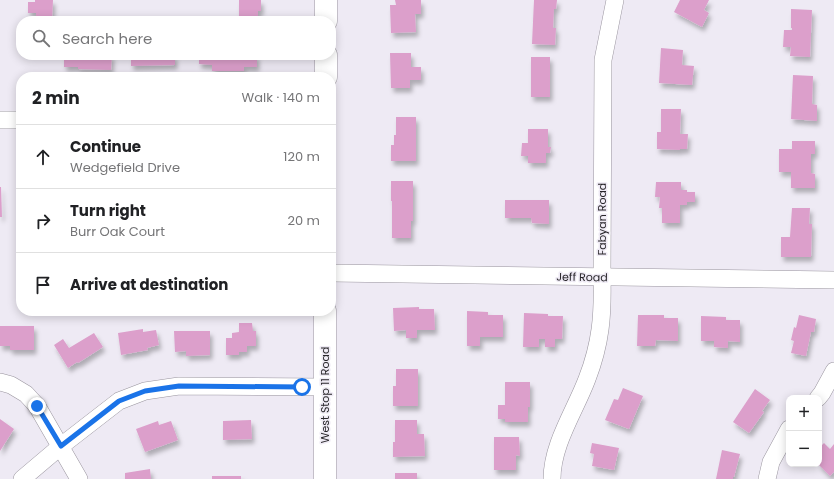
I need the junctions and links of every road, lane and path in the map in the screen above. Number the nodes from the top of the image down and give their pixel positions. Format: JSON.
{"nodes":[{"id":1,"x":326,"y":0,"type":"edge"},
{"id":2,"x":615,"y":0,"type":"edge"},
{"id":3,"x":326,"y":16,"type":"edge"},
{"id":4,"x":326,"y":60,"type":"edge"},
{"id":5,"x":326,"y":72,"type":"edge"},
{"id":6,"x":0,"y":120,"type":"edge"},
{"id":7,"x":16,"y":120,"type":"edge"},
{"id":8,"x":336,"y":273,"type":"edge"},
{"id":9,"x":602,"y":277,"type":"junction"},
{"id":10,"x":834,"y":280,"type":"edge"},
{"id":11,"x":325,"y":316,"type":"edge"},
{"id":12,"x":832,"y":379,"type":"edge"},
{"id":13,"x":0,"y":382,"type":"edge"},
{"id":14,"x":325,"y":387,"type":"junction"},
{"id":15,"x":820,"y":395,"type":"edge"},
{"id":16,"x":788,"y":431,"type":"edge"},
{"id":17,"x":61,"y":446,"type":"junction"},
{"id":18,"x":22,"y":479,"type":"edge"},
{"id":19,"x":79,"y":479,"type":"edge"},
{"id":20,"x":325,"y":479,"type":"edge"},
{"id":21,"x":552,"y":479,"type":"edge"},
{"id":22,"x":766,"y":479,"type":"edge"}],
"edges":[{"from":1,"to":3,"type":"main road"},
{"from":2,"to":9,"type":"street","name":"Fabyan Road"},
{"from":4,"to":5,"type":"main road"},
{"from":6,"to":7,"type":"street"},
{"from":8,"to":9,"type":"street","name":"Jeff Road"},
{"from":9,"to":10,"type":"street","name":"Jeff Road"},
{"from":9,"to":21,"type":"street","name":"Fabyan Road"},
{"from":11,"to":14,"type":"main road","name":"West Stop 11 Road"},
{"from":12,"to":15,"type":"street"},
{"from":13,"to":17,"type":"street"},
{"from":14,"to":17,"type":"street"},
{"from":14,"to":20,"type":"main road","name":"West Stop 11 Road"},
{"from":16,"to":22,"type":"street"},
{"from":17,"to":18,"type":"street"},
{"from":17,"to":19,"type":"street"}]}
